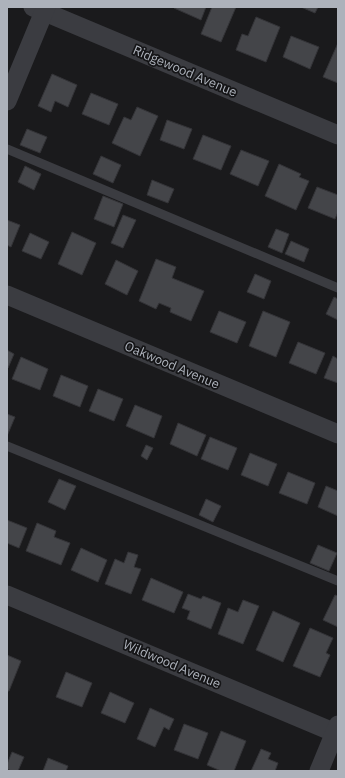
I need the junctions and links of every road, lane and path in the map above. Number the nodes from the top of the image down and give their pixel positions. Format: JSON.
{"nodes":[{"id":1,"x":41,"y":9,"type":"edge"},
{"id":2,"x":7,"y":101,"type":"edge"},
{"id":3,"x":338,"y":135,"type":"edge"},
{"id":4,"x":7,"y":149,"type":"edge"},
{"id":5,"x":338,"y":288,"type":"edge"},
{"id":6,"x":7,"y":295,"type":"edge"},
{"id":7,"x":338,"y":434,"type":"edge"},
{"id":8,"x":7,"y":446,"type":"edge"},
{"id":9,"x":338,"y":581,"type":"edge"},
{"id":10,"x":7,"y":595,"type":"edge"},
{"id":11,"x":337,"y":731,"type":"edge"},
{"id":12,"x":319,"y":771,"type":"edge"}],
"edges":[{"from":1,"to":2,"type":"street"},
{"from":1,"to":3,"type":"street","name":"Ridgewood Avenue"},
{"from":4,"to":5,"type":"lane"},
{"from":6,"to":7,"type":"street","name":"Oakwood Avenue"},
{"from":8,"to":9,"type":"lane"},
{"from":10,"to":11,"type":"street","name":"Wildwood Avenue"},
{"from":11,"to":12,"type":"street"}]}
